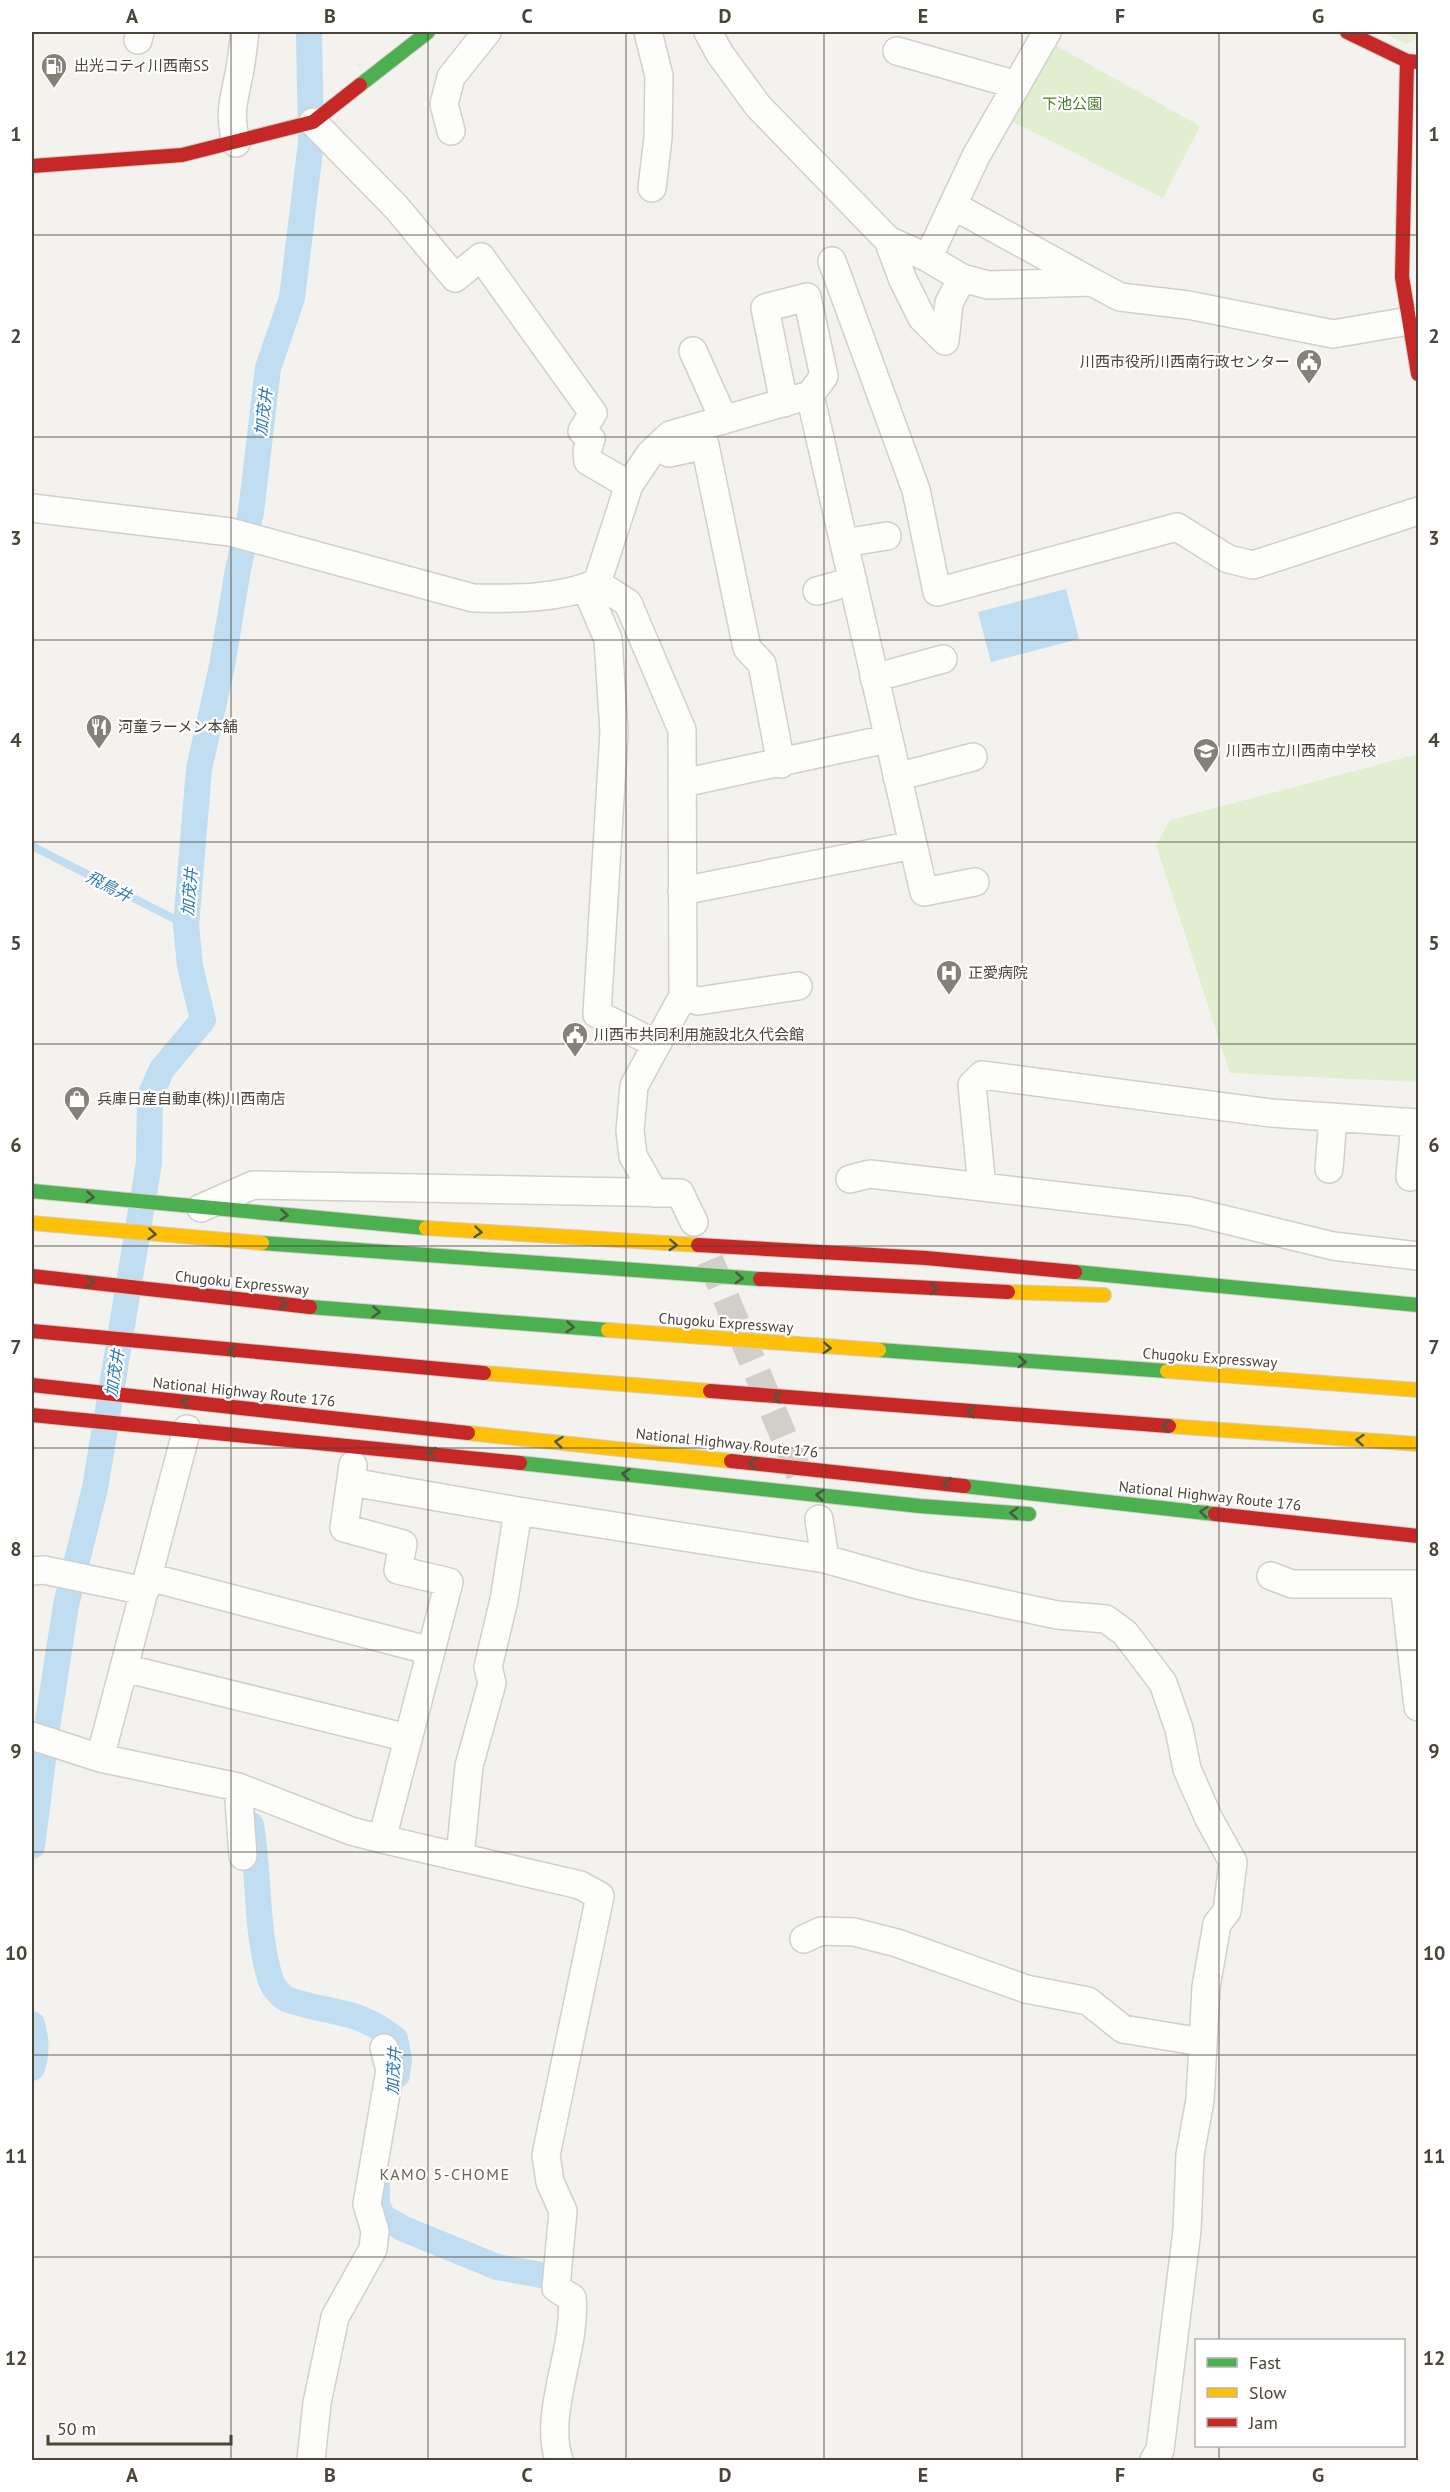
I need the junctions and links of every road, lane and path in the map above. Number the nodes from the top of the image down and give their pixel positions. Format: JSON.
{"nodes":[{"id":1,"x":245,"y":32,"type":"edge"},
{"id":2,"x":428,"y":32,"type":"edge"},
{"id":3,"x":487,"y":32,"type":"edge"},
{"id":4,"x":647,"y":32,"type":"edge"},
{"id":5,"x":708,"y":32,"type":"edge"},
{"id":6,"x":1047,"y":32,"type":"edge"},
{"id":7,"x":1347,"y":32,"type":"edge"},
{"id":8,"x":897,"y":51,"type":"dead end"},
{"id":9,"x":1413,"y":61,"type":"edge"},
{"id":10,"x":1017,"y":85,"type":"junction"},
{"id":11,"x":313,"y":122,"type":"junction"},
{"id":12,"x":451,"y":131,"type":"dead end"},
{"id":13,"x":236,"y":143,"type":"junction"},
{"id":14,"x":32,"y":166,"type":"edge"},
{"id":15,"x":652,"y":188,"type":"dead end"},
{"id":16,"x":954,"y":206,"type":"junction"},
{"id":17,"x":888,"y":240,"type":"junction"},
{"id":18,"x":928,"y":258,"type":"junction"},
{"id":19,"x":832,"y":261,"type":"dead end"},
{"id":20,"x":962,"y":278,"type":"junction"},
{"id":21,"x":1092,"y":282,"type":"junction"},
{"id":22,"x":1409,"y":321,"type":"junction"},
{"id":23,"x":693,"y":351,"type":"dead end"},
{"id":24,"x":1419,"y":374,"type":"edge"},
{"id":25,"x":810,"y":395,"type":"junction"},
{"id":26,"x":784,"y":403,"type":"junction"},
{"id":27,"x":721,"y":421,"type":"junction"},
{"id":28,"x":653,"y":451,"type":"junction"},
{"id":29,"x":629,"y":485,"type":"junction"},
{"id":30,"x":32,"y":508,"type":"edge"},
{"id":31,"x":1419,"y":511,"type":"edge"},
{"id":32,"x":887,"y":536,"type":"dead end"},
{"id":33,"x":844,"y":543,"type":"junction"},
{"id":34,"x":853,"y":581,"type":"junction"},
{"id":35,"x":591,"y":586,"type":"junction"},
{"id":36,"x":817,"y":591,"type":"dead end"},
{"id":37,"x":942,"y":659,"type":"dead end"},
{"id":38,"x":874,"y":678,"type":"junction"},
{"id":39,"x":887,"y":739,"type":"junction"},
{"id":40,"x":973,"y":757,"type":"dead end"},
{"id":41,"x":781,"y":764,"type":"junction"},
{"id":42,"x":897,"y":777,"type":"junction"},
{"id":43,"x":683,"y":783,"type":"junction"},
{"id":44,"x":913,"y":845,"type":"junction"},
{"id":45,"x":975,"y":882,"type":"dead end"},
{"id":46,"x":682,"y":891,"type":"junction"},
{"id":47,"x":798,"y":986,"type":"dead end"},
{"id":48,"x":682,"y":996,"type":"junction"},
{"id":49,"x":656,"y":1044,"type":"junction"},
{"id":50,"x":1333,"y":1117,"type":"junction"},
{"id":51,"x":1417,"y":1123,"type":"edge"},
{"id":52,"x":1329,"y":1169,"type":"dead end"},
{"id":53,"x":1410,"y":1177,"type":"dead end"},
{"id":54,"x":850,"y":1179,"type":"dead end"},
{"id":55,"x":982,"y":1187,"type":"junction"},
{"id":56,"x":32,"y":1191,"type":"edge"},
{"id":57,"x":654,"y":1193,"type":"junction"},
{"id":58,"x":201,"y":1208,"type":"junction"},
{"id":59,"x":694,"y":1222,"type":"dead end"},
{"id":60,"x":32,"y":1223,"type":"edge"},
{"id":61,"x":1419,"y":1256,"type":"edge"},
{"id":62,"x":32,"y":1276,"type":"edge"},
{"id":63,"x":1121,"y":1296,"type":"dead end"},
{"id":64,"x":1193,"y":1298,"type":"dead end"},
{"id":65,"x":1419,"y":1305,"type":"edge"},
{"id":66,"x":32,"y":1330,"type":"edge"},
{"id":67,"x":32,"y":1385,"type":"edge"},
{"id":68,"x":1419,"y":1390,"type":"edge"},
{"id":69,"x":32,"y":1415,"type":"edge"},
{"id":70,"x":187,"y":1429,"type":"junction"},
{"id":71,"x":1419,"y":1444,"type":"edge"},
{"id":72,"x":355,"y":1445,"type":"junction"},
{"id":73,"x":351,"y":1482,"type":"junction"},
{"id":74,"x":518,"y":1511,"type":"junction"},
{"id":75,"x":1048,"y":1515,"type":"dead end"},
{"id":76,"x":819,"y":1519,"type":"dead end"},
{"id":77,"x":1153,"y":1521,"type":"dead end"},
{"id":78,"x":1413,"y":1535,"type":"edge"},
{"id":79,"x":825,"y":1558,"type":"junction"},
{"id":80,"x":32,"y":1571,"type":"edge"},
{"id":81,"x":1271,"y":1576,"type":"dead end"},
{"id":82,"x":147,"y":1584,"type":"junction"},
{"id":83,"x":1411,"y":1584,"type":"edge"},
{"id":84,"x":1111,"y":1602,"type":"dead end"},
{"id":85,"x":1077,"y":1617,"type":"junction"},
{"id":86,"x":431,"y":1651,"type":"junction"},
{"id":87,"x":124,"y":1668,"type":"junction"},
{"id":88,"x":1418,"y":1695,"type":"edge"},
{"id":89,"x":32,"y":1736,"type":"edge"},
{"id":90,"x":408,"y":1738,"type":"junction"},
{"id":91,"x":100,"y":1758,"type":"junction"},
{"id":92,"x":238,"y":1787,"type":"junction"},
{"id":93,"x":382,"y":1839,"type":"junction"},
{"id":94,"x":243,"y":1856,"type":"dead end"},
{"id":95,"x":460,"y":1857,"type":"junction"},
{"id":96,"x":804,"y":1940,"type":"dead end"},
{"id":97,"x":1202,"y":2042,"type":"junction"},
{"id":98,"x":384,"y":2048,"type":"dead end"},
{"id":99,"x":311,"y":2460,"type":"edge"},
{"id":100,"x":559,"y":2460,"type":"edge"},
{"id":101,"x":1154,"y":2460,"type":"edge"}],
"edges":[{"from":1,"to":13,"type":"street"},
{"from":2,"to":11,"type":"main road"},
{"from":3,"to":12,"type":"street"},
{"from":4,"to":15,"type":"street"},
{"from":5,"to":17,"type":"street"},
{"from":6,"to":10,"type":"street"},
{"from":7,"to":9,"type":"main road"},
{"from":8,"to":10,"type":"street"},
{"from":9,"to":22,"type":"main road"},
{"from":10,"to":16,"type":"street"},
{"from":11,"to":13,"type":"main road"},
{"from":11,"to":29,"type":"street"},
{"from":13,"to":14,"type":"main road"},
{"from":16,"to":18,"type":"street"},
{"from":16,"to":21,"type":"street"},
{"from":17,"to":18,"type":"street"},
{"from":17,"to":20,"type":"street"},
{"from":18,"to":20,"type":"street"},
{"from":19,"to":31,"type":"street"},
{"from":20,"to":21,"type":"street"},
{"from":21,"to":22,"type":"street"},
{"from":22,"to":24,"type":"main road"},
{"from":23,"to":27,"type":"street"},
{"from":25,"to":26,"type":"street"},
{"from":25,"to":26,"type":"street"},
{"from":25,"to":33,"type":"street"},
{"from":26,"to":27,"type":"street"},
{"from":27,"to":28,"type":"street"},
{"from":28,"to":29,"type":"street"},
{"from":28,"to":41,"type":"street"},
{"from":29,"to":35,"type":"street"},
{"from":30,"to":35,"type":"street"},
{"from":32,"to":33,"type":"street"},
{"from":33,"to":34,"type":"street"},
{"from":34,"to":36,"type":"street"},
{"from":34,"to":38,"type":"street"},
{"from":35,"to":43,"type":"street"},
{"from":35,"to":49,"type":"street"},
{"from":37,"to":38,"type":"street"},
{"from":38,"to":39,"type":"street"},
{"from":39,"to":41,"type":"street"},
{"from":39,"to":42,"type":"street"},
{"from":40,"to":42,"type":"street"},
{"from":41,"to":43,"type":"street"},
{"from":42,"to":44,"type":"street"},
{"from":43,"to":46,"type":"street"},
{"from":44,"to":45,"type":"street"},
{"from":44,"to":46,"type":"street"},
{"from":46,"to":48,"type":"street"},
{"from":47,"to":48,"type":"street"},
{"from":48,"to":49,"type":"street"},
{"from":49,"to":57,"type":"street"},
{"from":50,"to":51,"type":"street"},
{"from":50,"to":52,"type":"street"},
{"from":50,"to":55,"type":"street"},
{"from":51,"to":53,"type":"street"},
{"from":54,"to":55,"type":"street"},
{"from":55,"to":61,"type":"street"},
{"from":56,"to":58,"type":"main road","one_way":true},
{"from":57,"to":58,"type":"street"},
{"from":57,"to":59,"type":"street"},
{"from":58,"to":65,"type":"main road","one_way":true},
{"from":60,"to":63,"type":"main road","one_way":true},
{"from":62,"to":68,"type":"main road","name":"Chugoku Expressway","one_way":true},
{"from":64,"to":65,"type":"main road"},
{"from":71,"to":66,"type":"main road","one_way":true},
{"from":78,"to":67,"type":"main road","name":"National Highway Route 176","one_way":true},
{"from":69,"to":70,"type":"main road"},
{"from":70,"to":72,"type":"main road"},
{"from":70,"to":82,"type":"street"},
{"from":72,"to":73,"type":"street"},
{"from":75,"to":72,"type":"main road","one_way":true},
{"from":73,"to":74,"type":"street"},
{"from":73,"to":86,"type":"street"},
{"from":74,"to":79,"type":"street"},
{"from":74,"to":95,"type":"street"},
{"from":76,"to":79,"type":"street"},
{"from":77,"to":78,"type":"main road"},
{"from":79,"to":85,"type":"street"},
{"from":80,"to":82,"type":"street"},
{"from":81,"to":83,"type":"street"},
{"from":82,"to":86,"type":"street"},
{"from":82,"to":87,"type":"street"},
{"from":83,"to":88,"type":"street"},
{"from":84,"to":85,"type":"street"},
{"from":85,"to":97,"type":"street"},
{"from":86,"to":90,"type":"street"},
{"from":87,"to":90,"type":"street"},
{"from":87,"to":91,"type":"street"},
{"from":89,"to":91,"type":"street"},
{"from":90,"to":93,"type":"street"},
{"from":91,"to":92,"type":"street"},
{"from":92,"to":93,"type":"street"},
{"from":92,"to":94,"type":"street"},
{"from":93,"to":95,"type":"street"},
{"from":95,"to":100,"type":"street"},
{"from":96,"to":97,"type":"street"},
{"from":97,"to":101,"type":"street"},
{"from":98,"to":99,"type":"street"}]}
